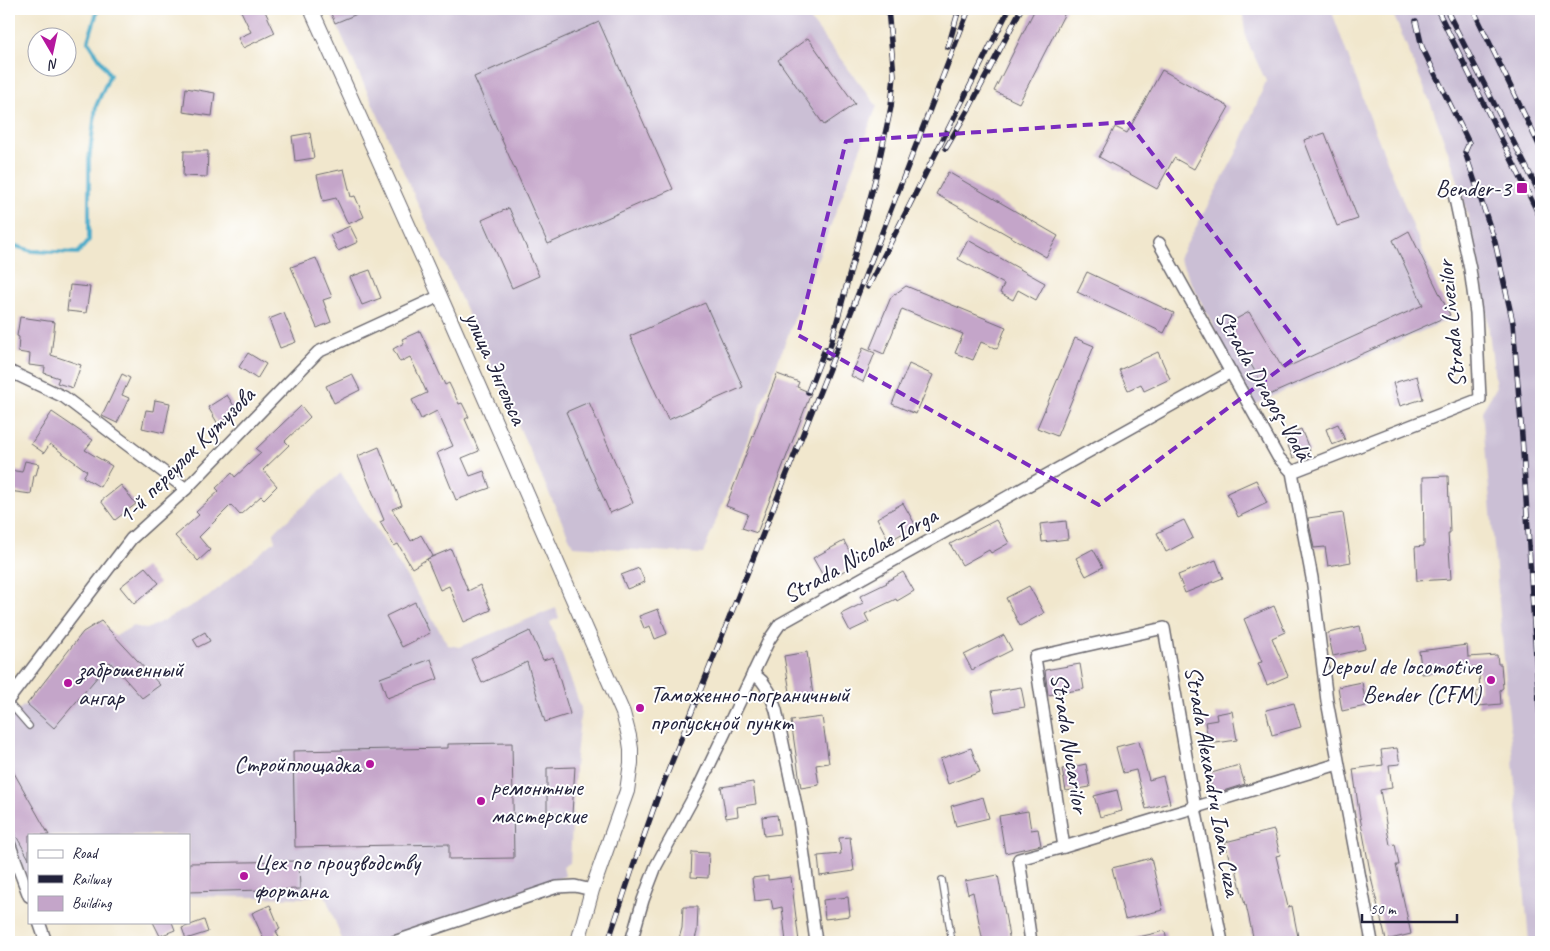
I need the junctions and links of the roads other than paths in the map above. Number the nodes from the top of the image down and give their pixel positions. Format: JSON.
{"nodes":[{"id":1,"x":310,"y":9,"type":"edge"},
{"id":2,"x":1454,"y":194,"type":"dead end"},
{"id":3,"x":1159,"y":243,"type":"dead end"},
{"id":4,"x":440,"y":296,"type":"junction"},
{"id":5,"x":9,"y":371,"type":"edge"},
{"id":6,"x":1231,"y":372,"type":"junction"},
{"id":7,"x":1292,"y":472,"type":"junction"},
{"id":8,"x":186,"y":489,"type":"junction"},
{"id":9,"x":1164,"y":628,"type":"joint"},
{"id":10,"x":753,"y":673,"type":"junction"},
{"id":11,"x":9,"y":701,"type":"edge"},
{"id":12,"x":30,"y":726,"type":"dead end"},
{"id":13,"x":1338,"y":764,"type":"junction"},
{"id":14,"x":1195,"y":808,"type":"junction"},
{"id":15,"x":9,"y":843,"type":"edge"},
{"id":16,"x":1064,"y":848,"type":"junction"},
{"id":17,"x":942,"y":880,"type":"dead end"},
{"id":18,"x":592,"y":890,"type":"junction"},
{"id":19,"x":28,"y":893,"type":"edge"},
{"id":20,"x":40,"y":924,"type":"edge"},
{"id":21,"x":46,"y":942,"type":"edge"},
{"id":22,"x":394,"y":942,"type":"edge"},
{"id":23,"x":578,"y":942,"type":"edge"},
{"id":24,"x":631,"y":942,"type":"edge"},
{"id":25,"x":816,"y":942,"type":"edge"},
{"id":26,"x":952,"y":942,"type":"edge"},
{"id":27,"x":1031,"y":942,"type":"edge"},
{"id":28,"x":1222,"y":942,"type":"edge"},
{"id":29,"x":1372,"y":942,"type":"edge"}],
"edges":[{"from":1,"to":4,"type":"street","name":"улица Энгельса"},
{"from":2,"to":7,"type":"street","name":"Strada Livezilor"},
{"from":3,"to":6,"type":"street","name":"Strada Dragoş-Vodă"},
{"from":4,"to":8,"type":"street","name":"1-й переулок Кутузова"},
{"from":4,"to":18,"type":"street","name":"улица Энгельса"},
{"from":5,"to":8,"type":"street"},
{"from":6,"to":7,"type":"street","name":"Strada Dragoş-Vodă"},
{"from":6,"to":10,"type":"street","name":"Strada Nicolae Iorga"},
{"from":7,"to":13,"type":"street","name":"Strada Dragoş-Vodă"},
{"from":8,"to":11,"type":"street","name":"1-й переулок Кутузова"},
{"from":9,"to":14,"type":"street","name":"Strada Alexandru Ioan Cuza"},
{"from":9,"to":16,"type":"street","name":"Strada Nucarilor"},
{"from":10,"to":24,"type":"street","name":"Strada Nicolae Iorga"},
{"from":10,"to":25,"type":"street"},
{"from":11,"to":12,"type":"lane"},
{"from":13,"to":14,"type":"street","name":"Strada Nucarilor"},
{"from":13,"to":29,"type":"street","name":"Strada Dragoş-Vodă"},
{"from":14,"to":16,"type":"street","name":"Strada Nucarilor"},
{"from":14,"to":28,"type":"street","name":"Strada Alexandru Ioan Cuza"},
{"from":15,"to":19,"type":"street"},
{"from":16,"to":27,"type":"street","name":"Strada Nucarilor"},
{"from":17,"to":26,"type":"lane"},
{"from":18,"to":22,"type":"street"},
{"from":18,"to":23,"type":"street","name":"улица Энгельса"},
{"from":20,"to":21,"type":"street"}]}
